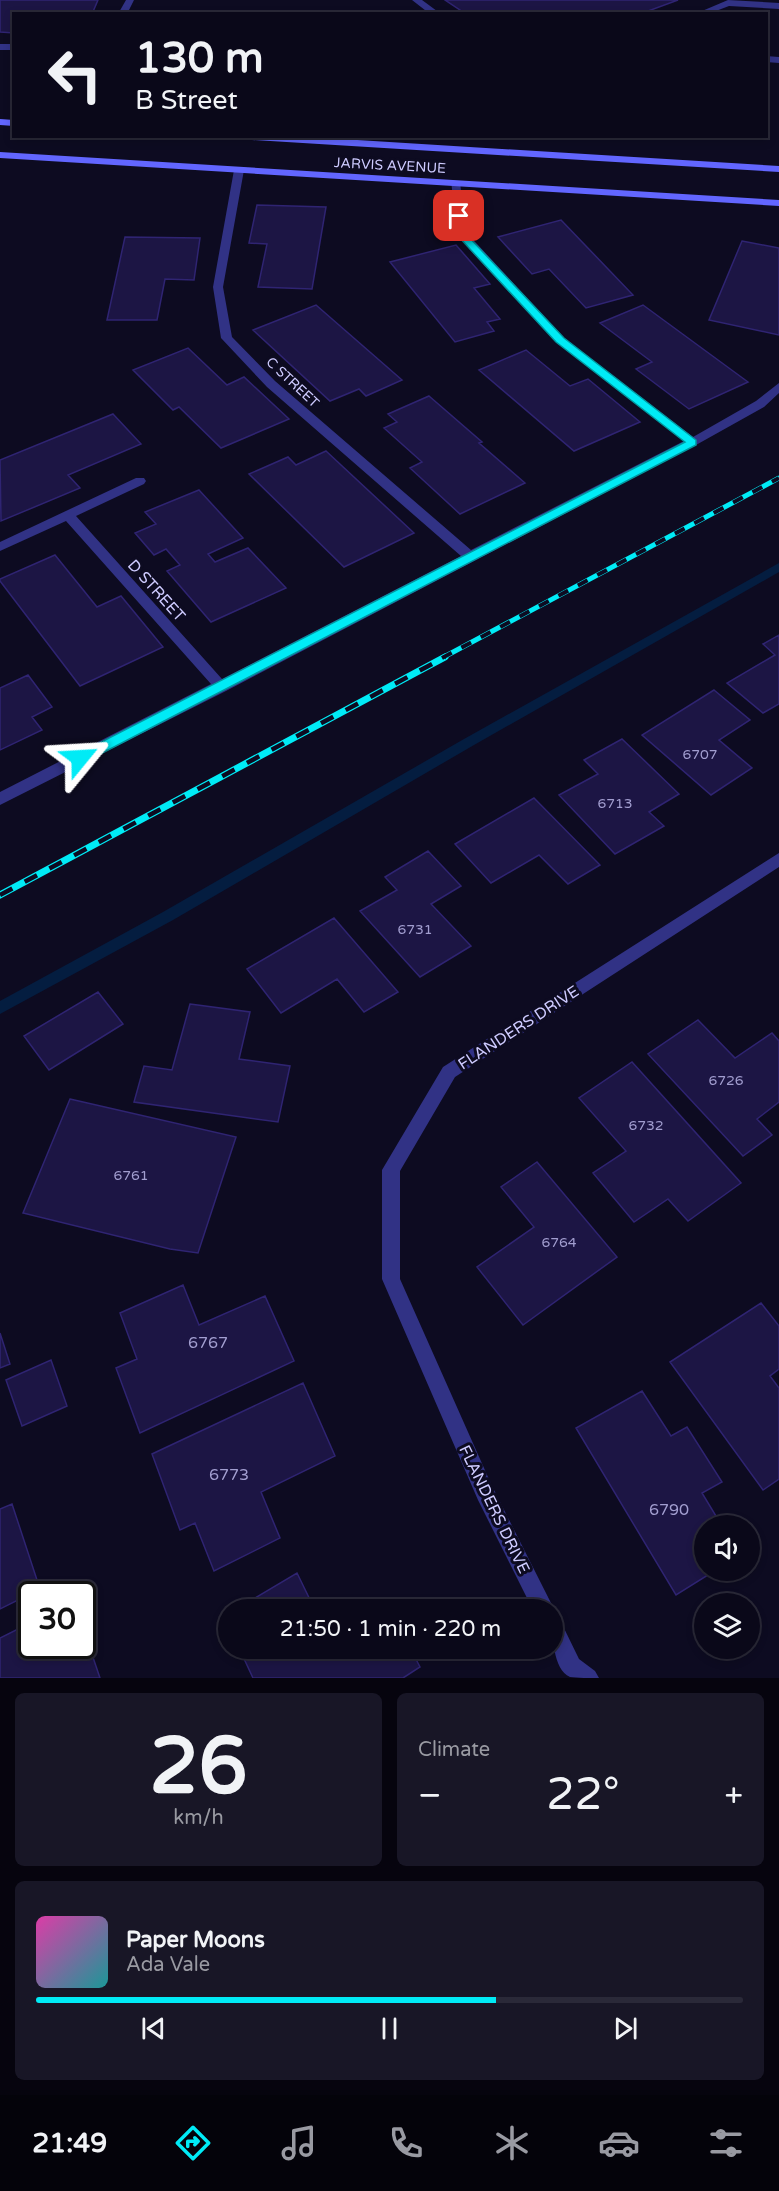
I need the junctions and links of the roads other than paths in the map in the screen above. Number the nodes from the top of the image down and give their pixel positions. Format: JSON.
{"nodes":[{"id":1,"x":416,"y":0,"type":"edge"},
{"id":2,"x":728,"y":2,"type":"edge"},
{"id":3,"x":779,"y":6,"type":"edge"},
{"id":4,"x":434,"y":12,"type":"edge"},
{"id":5,"x":704,"y":12,"type":"edge"},
{"id":6,"x":269,"y":138,"type":"edge"},
{"id":7,"x":0,"y":155,"type":"edge"},
{"id":8,"x":779,"y":169,"type":"edge"},
{"id":9,"x":239,"y":170,"type":"junction"},
{"id":10,"x":455,"y":183,"type":"junction"},
{"id":11,"x":779,"y":203,"type":"edge"},
{"id":12,"x":779,"y":387,"type":"edge"},
{"id":13,"x":692,"y":442,"type":"junction"},
{"id":14,"x":140,"y":481,"type":"dead end"},
{"id":15,"x":69,"y":516,"type":"junction"},
{"id":16,"x":0,"y":547,"type":"edge"},
{"id":17,"x":471,"y":557,"type":"junction"},
{"id":18,"x":221,"y":687,"type":"junction"},
{"id":19,"x":0,"y":799,"type":"edge"},
{"id":20,"x":779,"y":860,"type":"edge"},
{"id":21,"x":539,"y":1599,"type":"edge"},
{"id":22,"x":563,"y":1648,"type":"edge"},
{"id":23,"x":588,"y":1678,"type":"edge"}],
"edges":[{"from":1,"to":4,"type":"street"},
{"from":2,"to":3,"type":"street"},
{"from":2,"to":5,"type":"street"},
{"from":6,"to":8,"type":"main road","name":"JARVIS AVENUE"},
{"from":7,"to":9,"type":"main road","name":"JARVIS AVENUE"},
{"from":9,"to":10,"type":"main road","name":"JARVIS AVENUE"},
{"from":9,"to":17,"type":"street","name":"C STREET"},
{"from":10,"to":11,"type":"main road","name":"JARVIS AVENUE"},
{"from":10,"to":13,"type":"street"},
{"from":12,"to":13,"type":"street"},
{"from":13,"to":17,"type":"street"},
{"from":14,"to":15,"type":"street"},
{"from":15,"to":16,"type":"street"},
{"from":15,"to":18,"type":"street","name":"D STREET"},
{"from":17,"to":18,"type":"street"},
{"from":18,"to":19,"type":"street"},
{"from":20,"to":21,"type":"street","name":"FLANDERS DRIVE"},
{"from":22,"to":23,"type":"street"}]}
